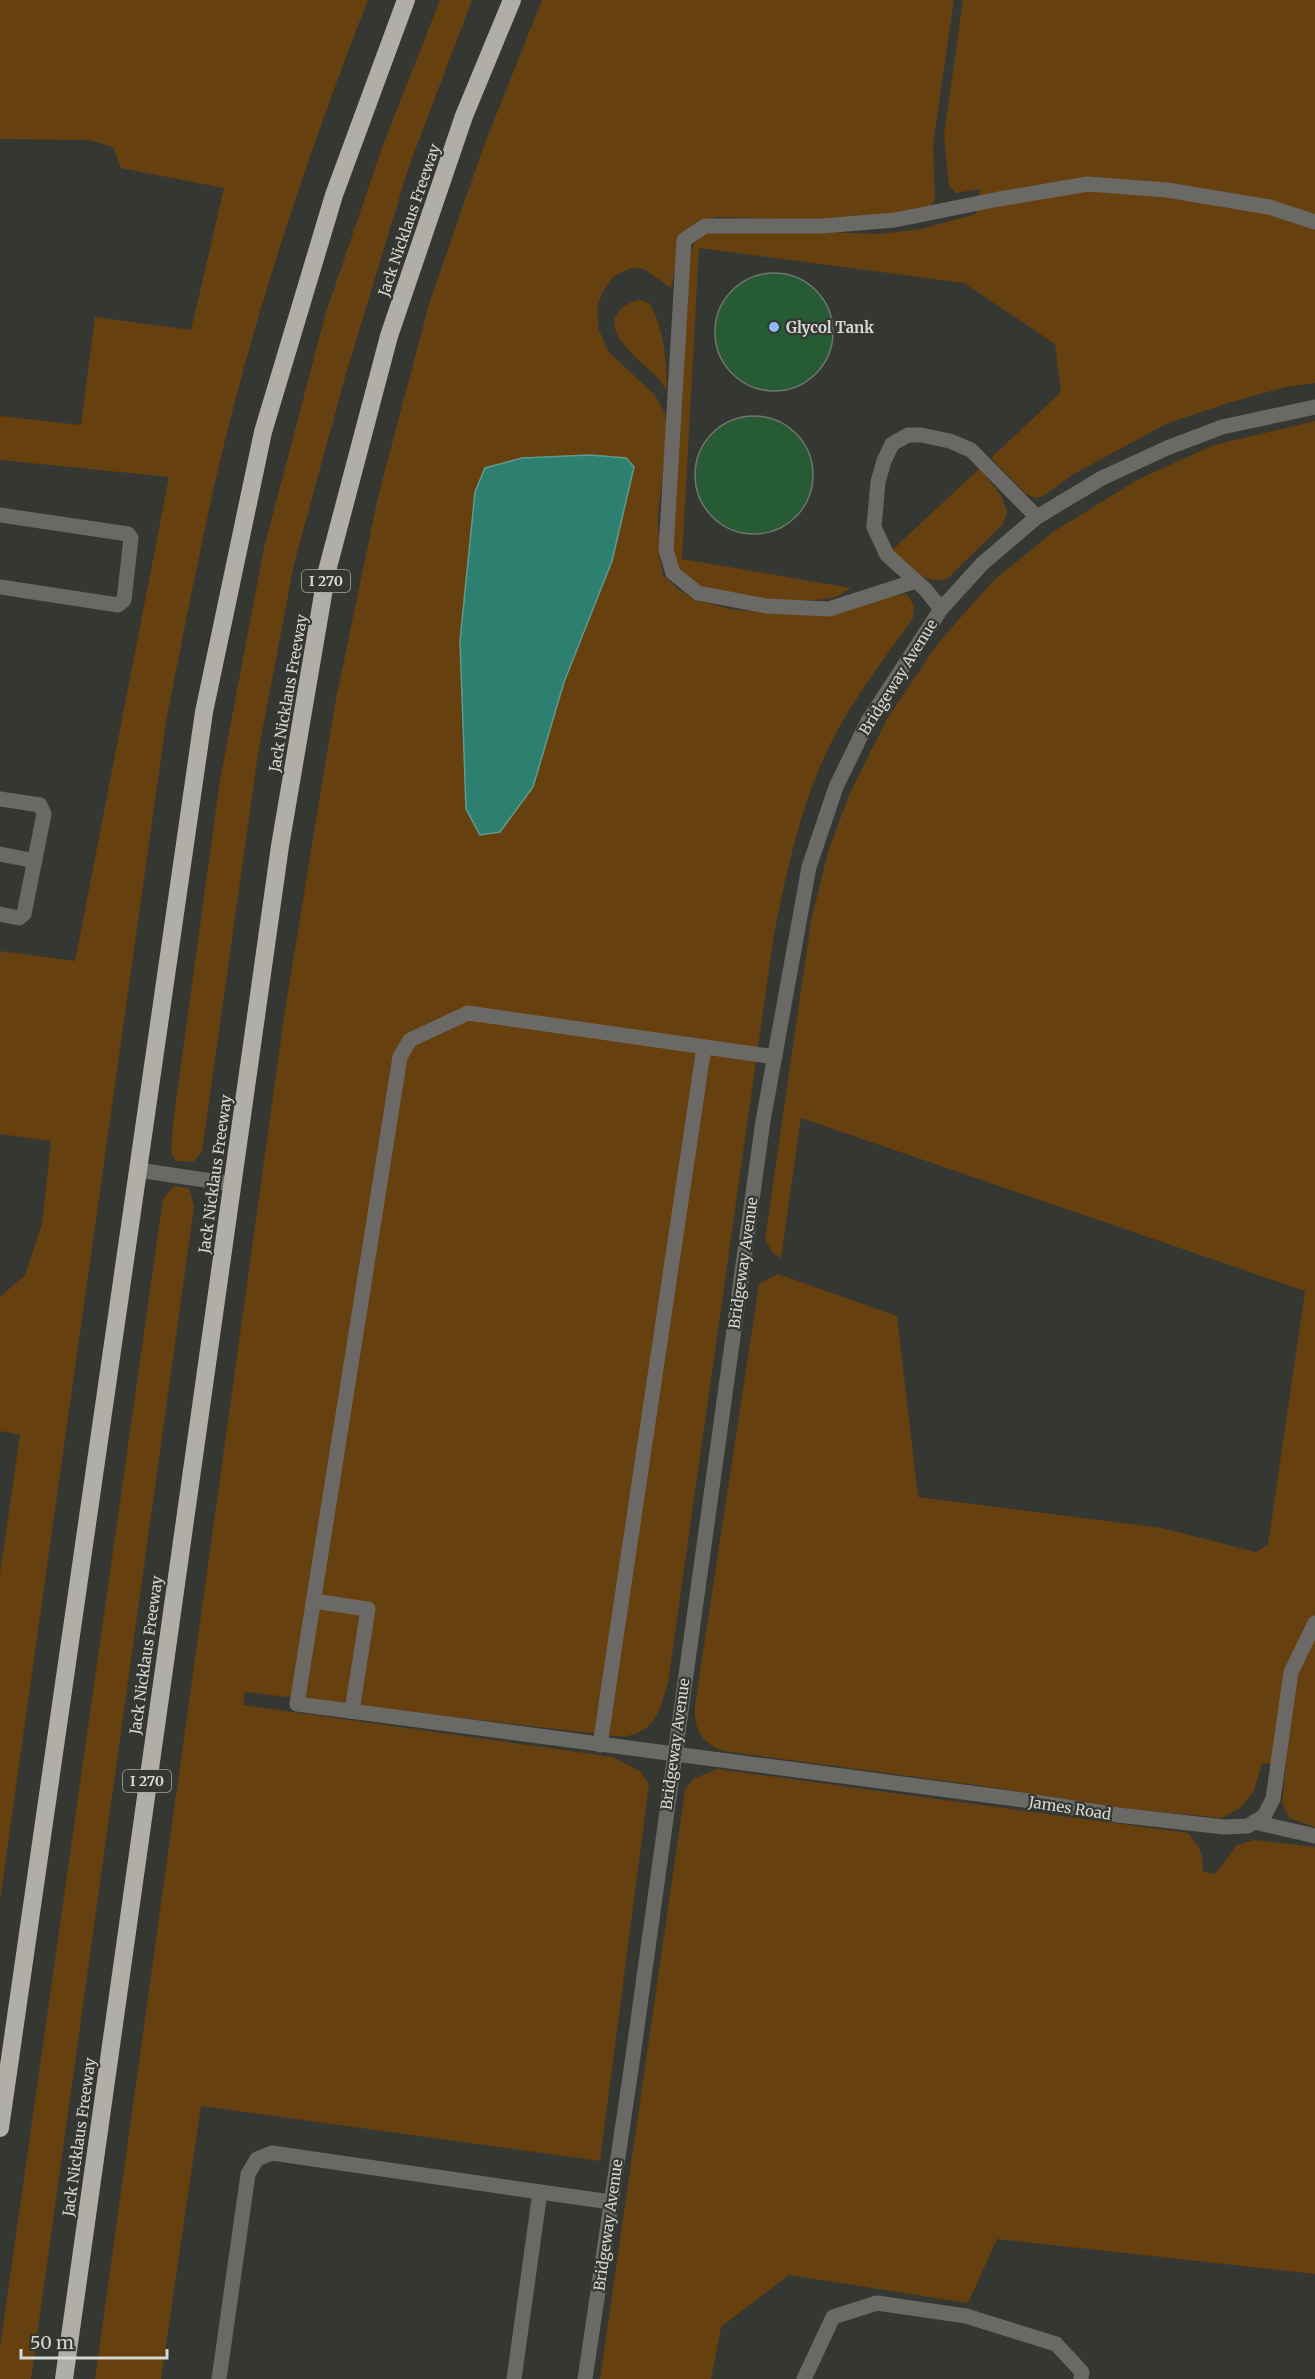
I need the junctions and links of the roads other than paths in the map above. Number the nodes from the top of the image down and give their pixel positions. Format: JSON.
{"nodes":[{"id":1,"x":406,"y":0,"type":"edge"},
{"id":2,"x":512,"y":0,"type":"edge"},
{"id":3,"x":1315,"y":222,"type":"edge"},
{"id":4,"x":1315,"y":407,"type":"edge"},
{"id":5,"x":0,"y":515,"type":"edge"},
{"id":6,"x":1037,"y":517,"type":"junction"},
{"id":7,"x":916,"y":581,"type":"junction"},
{"id":8,"x":0,"y":587,"type":"edge"},
{"id":9,"x":941,"y":609,"type":"junction"},
{"id":10,"x":0,"y":799,"type":"edge"},
{"id":11,"x":0,"y":854,"type":"edge"},
{"id":12,"x":35,"y":861,"type":"junction"},
{"id":13,"x":0,"y":914,"type":"edge"},
{"id":14,"x":704,"y":1047,"type":"junction"},
{"id":15,"x":775,"y":1057,"type":"junction"},
{"id":16,"x":138,"y":1170,"type":"junction"},
{"id":17,"x":232,"y":1184,"type":"junction"},
{"id":18,"x":313,"y":1600,"type":"junction"},
{"id":19,"x":1315,"y":1623,"type":"edge"},
{"id":20,"x":352,"y":1711,"type":"junction"},
{"id":21,"x":600,"y":1745,"type":"junction"},
{"id":22,"x":673,"y":1755,"type":"junction"},
{"id":23,"x":1254,"y":1822,"type":"junction"},
{"id":24,"x":1315,"y":1836,"type":"edge"},
{"id":25,"x":0,"y":2128,"type":"edge"},
{"id":26,"x":540,"y":2192,"type":"junction"},
{"id":27,"x":611,"y":2202,"type":"junction"},
{"id":28,"x":64,"y":2379,"type":"edge"},
{"id":29,"x":219,"y":2379,"type":"edge"},
{"id":30,"x":514,"y":2379,"type":"edge"},
{"id":31,"x":585,"y":2379,"type":"edge"},
{"id":32,"x":805,"y":2379,"type":"edge"},
{"id":33,"x":1081,"y":2379,"type":"edge"}],
"edges":[{"from":1,"to":16,"type":"highway"},
{"from":2,"to":17,"type":"highway","name":"Jack Nicklaus Freeway","number":"I 270"},
{"from":3,"to":7,"type":"street"},
{"from":4,"to":6,"type":"street","name":"Bridgeway Avenue"},
{"from":5,"to":8,"type":"street"},
{"from":6,"to":7,"type":"street"},
{"from":6,"to":9,"type":"street","name":"Bridgeway Avenue"},
{"from":7,"to":9,"type":"street"},
{"from":9,"to":15,"type":"street","name":"Bridgeway Avenue"},
{"from":10,"to":12,"type":"street"},
{"from":11,"to":12,"type":"street"},
{"from":12,"to":13,"type":"street"},
{"from":14,"to":15,"type":"street"},
{"from":14,"to":18,"type":"street"},
{"from":14,"to":21,"type":"street"},
{"from":15,"to":22,"type":"street","name":"Bridgeway Avenue"},
{"from":16,"to":17,"type":"street"},
{"from":16,"to":25,"type":"highway"},
{"from":17,"to":28,"type":"highway","name":"Jack Nicklaus Freeway","number":"I 270"},
{"from":18,"to":20,"type":"street"},
{"from":18,"to":20,"type":"street","name":"James Road"},
{"from":19,"to":23,"type":"street"},
{"from":20,"to":21,"type":"street","name":"James Road"},
{"from":21,"to":22,"type":"street","name":"James Road"},
{"from":22,"to":23,"type":"street","name":"James Road"},
{"from":22,"to":27,"type":"street","name":"Bridgeway Avenue"},
{"from":23,"to":24,"type":"street"},
{"from":26,"to":27,"type":"street"},
{"from":26,"to":29,"type":"street"},
{"from":26,"to":30,"type":"street"},
{"from":27,"to":31,"type":"street","name":"Bridgeway Avenue"},
{"from":32,"to":33,"type":"street"}]}
